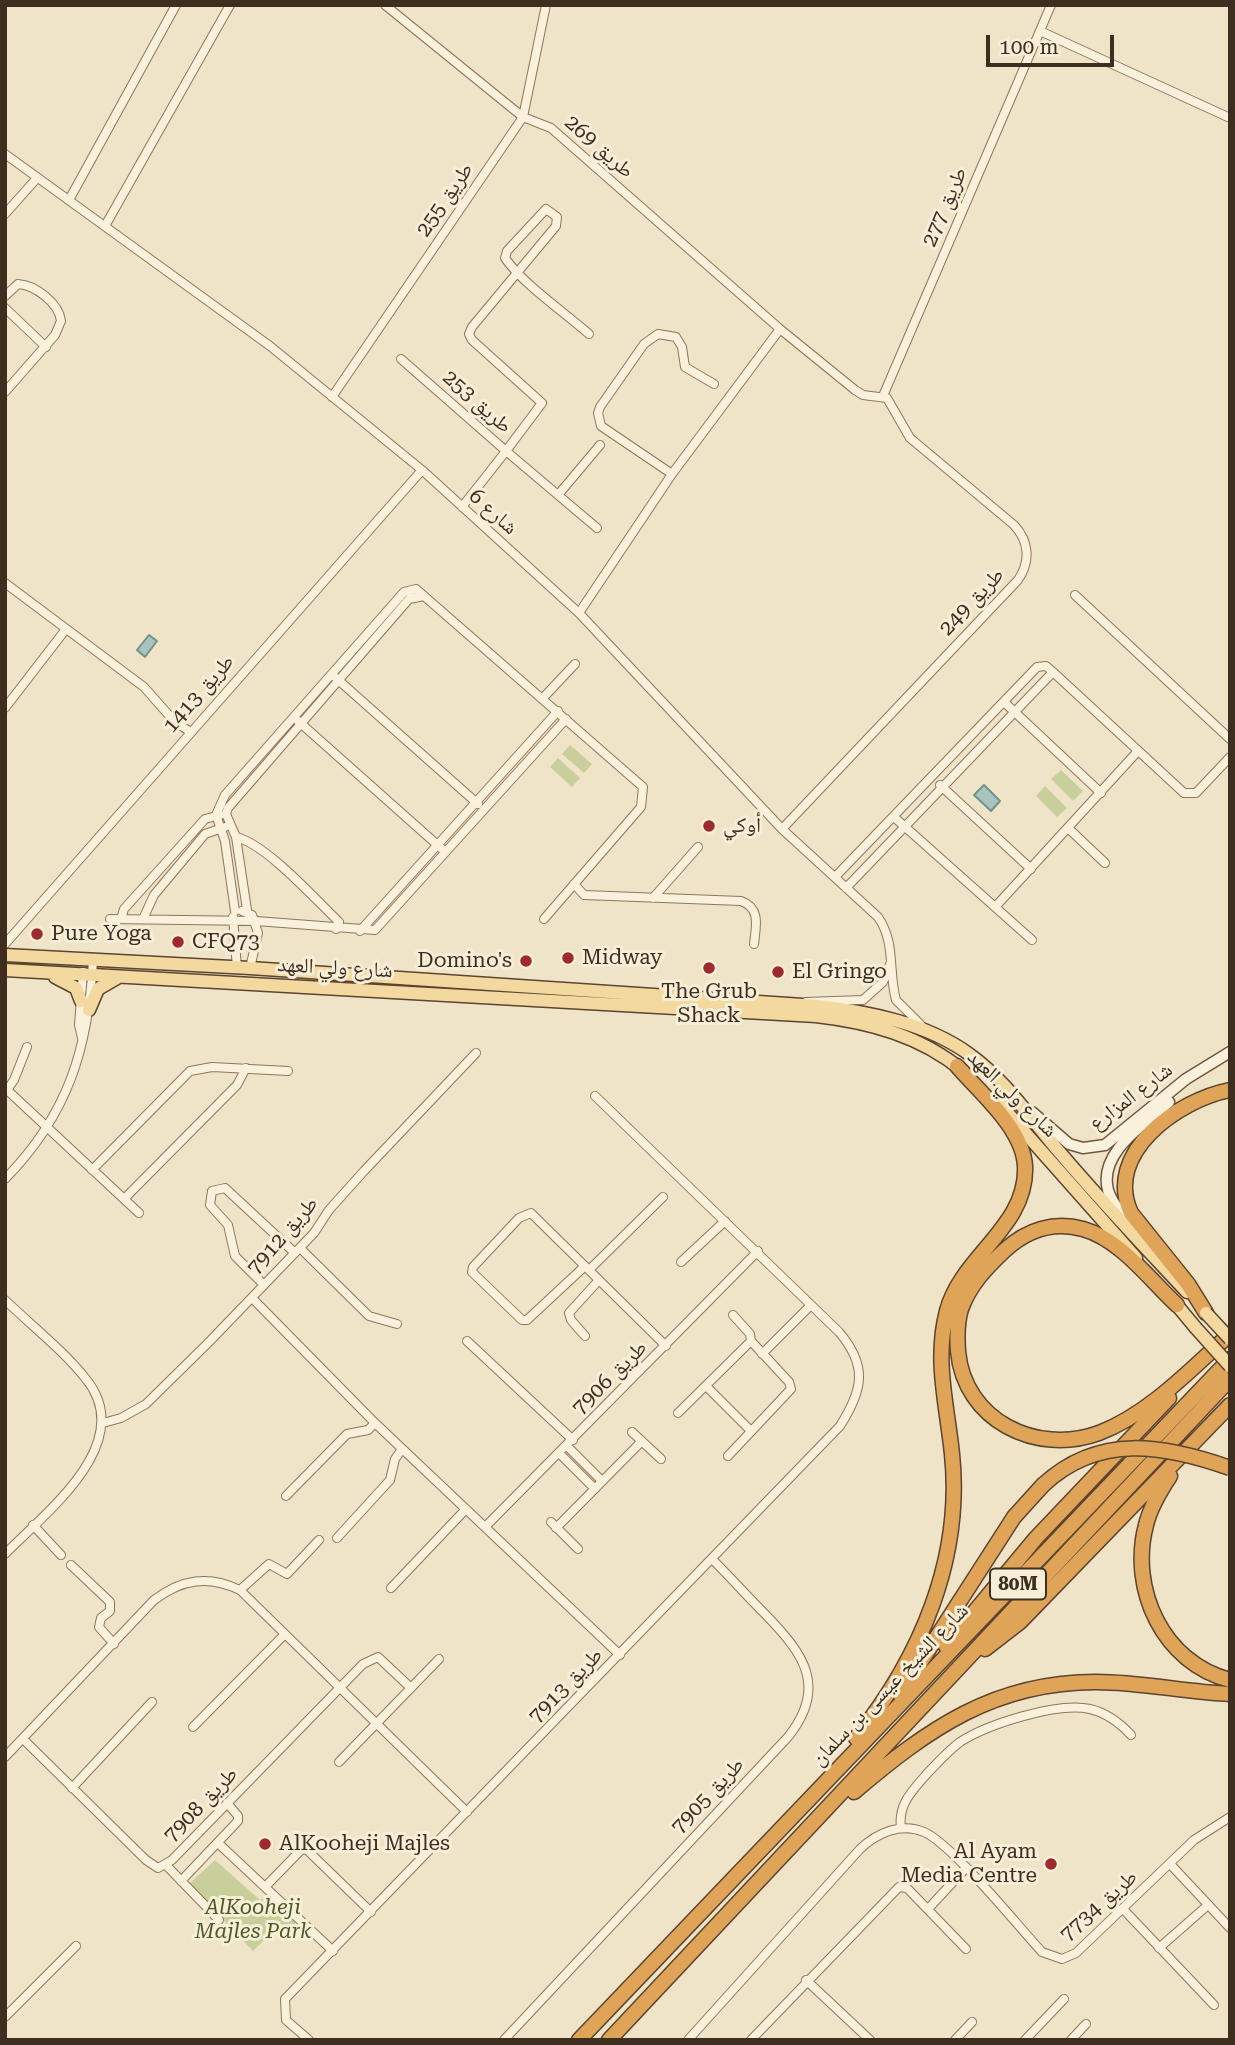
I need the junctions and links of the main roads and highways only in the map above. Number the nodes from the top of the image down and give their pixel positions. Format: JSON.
{"nodes":[{"id":1,"x":5,"y":955,"type":"edge"},
{"id":2,"x":244,"y":968,"type":"junction"},
{"id":3,"x":5,"y":970,"type":"edge"},
{"id":4,"x":48,"y":974,"type":"junction"},
{"id":5,"x":117,"y":978,"type":"junction"},
{"id":6,"x":163,"y":979,"type":"junction"},
{"id":7,"x":957,"y":1066,"type":"junction"},
{"id":8,"x":1230,"y":1090,"type":"edge"},
{"id":9,"x":1177,"y":1305,"type":"junction"},
{"id":10,"x":1206,"y":1313,"type":"junction"},
{"id":11,"x":1230,"y":1337,"type":"edge"},
{"id":12,"x":1230,"y":1359,"type":"edge"},
{"id":13,"x":1230,"y":1366,"type":"edge"},
{"id":14,"x":1230,"y":1378,"type":"edge"},
{"id":15,"x":1230,"y":1405,"type":"edge"},
{"id":16,"x":1192,"y":1443,"type":"junction"},
{"id":17,"x":1230,"y":1468,"type":"edge"},
{"id":18,"x":946,"y":1680,"type":"junction"},
{"id":19,"x":1230,"y":1680,"type":"edge"},
{"id":20,"x":1230,"y":1694,"type":"edge"},
{"id":21,"x":887,"y":1717,"type":"junction"},
{"id":22,"x":867,"y":1738,"type":"junction"},
{"id":23,"x":802,"y":1804,"type":"junction"},
{"id":24,"x":810,"y":1829,"type":"junction"},
{"id":25,"x":579,"y":2040,"type":"edge"},
{"id":26,"x":609,"y":2040,"type":"edge"}],
"edges":[{"from":1,"to":2,"type":"main road","name":"شارع ولي العهد"},
{"from":2,"to":6,"type":"main road"},
{"from":2,"to":10,"type":"main road","name":"شارع ولي العهد"},
{"from":3,"to":4,"type":"main road","name":"شارع ولي العهد"},
{"from":4,"to":5,"type":"main road","name":"شارع ولي العهد"},
{"from":4,"to":5,"type":"main road"},
{"from":5,"to":6,"type":"main road","name":"شارع ولي العهد"},
{"from":6,"to":7,"type":"main road","name":"شارع ولي العهد"},
{"from":7,"to":9,"type":"main road","name":"شارع ولي العهد"},
{"from":7,"to":23,"type":"highway"},
{"from":8,"to":10,"type":"highway"},
{"from":9,"to":11,"type":"highway"},
{"from":9,"to":13,"type":"main road","name":"شارع ولي العهد","bridge":true},
{"from":10,"to":11,"type":"main road","name":"شارع ولي العهد","bridge":true},
{"from":11,"to":21,"type":"highway"},
{"from":12,"to":21,"type":"highway","name":"شارع الشيخ عيسى بن سلمان","number":"80M"},
{"from":14,"to":18,"type":"highway","name":"شارع الشيخ عيسى بن سلمان","number":"80M"},
{"from":15,"to":16,"type":"highway"},
{"from":16,"to":18,"type":"highway"},
{"from":16,"to":19,"type":"highway"},
{"from":17,"to":22,"type":"highway","bridge":true},
{"from":18,"to":24,"type":"highway","name":"شارع الشيخ عيسى بن سلمان","number":"80M"},
{"from":20,"to":24,"type":"highway"},
{"from":21,"to":22,"type":"highway","name":"شارع الشيخ عيسى بن سلمان","number":"80M"},
{"from":22,"to":23,"type":"highway","name":"شارع الشيخ عيسى بن سلمان","number":"80M"},
{"from":23,"to":25,"type":"highway","name":"شارع الشيخ عيسى بن سلمان"},
{"from":24,"to":26,"type":"highway","name":"شارع الشيخ عيسى بن سلمان"}]}
